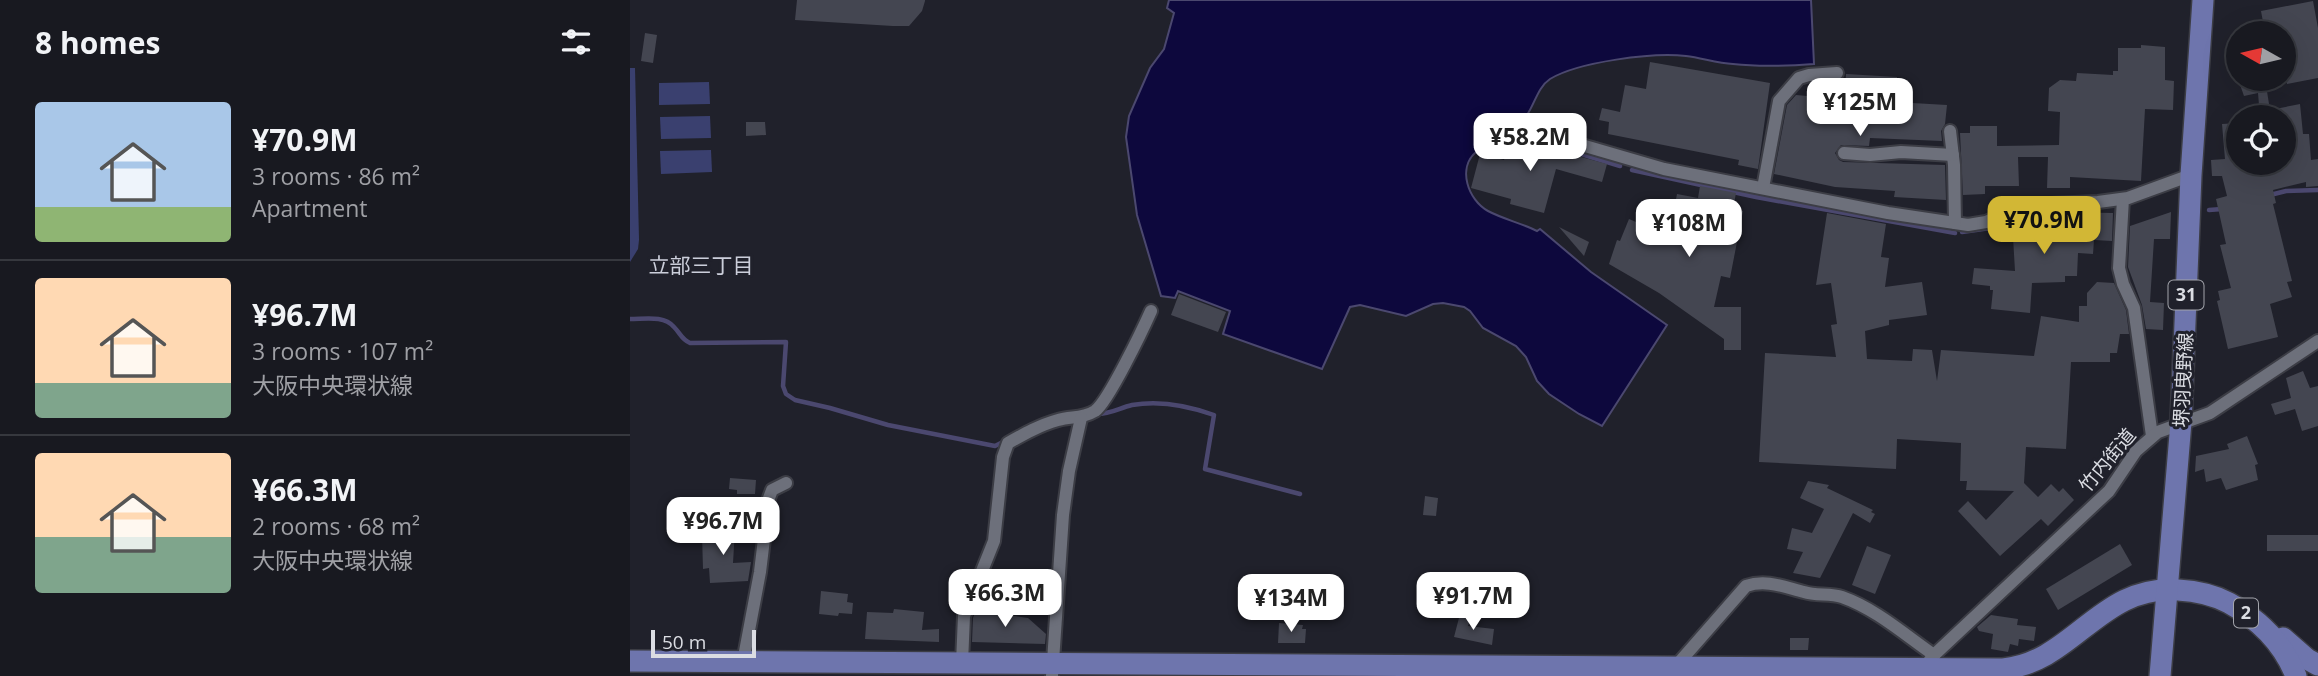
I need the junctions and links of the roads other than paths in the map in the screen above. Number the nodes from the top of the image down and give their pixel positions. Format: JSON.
{"nodes":[{"id":1,"x":2203,"y":0,"type":"edge"},
{"id":2,"x":1837,"y":73,"type":"dead end"},
{"id":3,"x":1523,"y":128,"type":"dead end"},
{"id":4,"x":1950,"y":131,"type":"dead end"},
{"id":5,"x":1844,"y":153,"type":"dead end"},
{"id":6,"x":1953,"y":155,"type":"junction"},
{"id":7,"x":2191,"y":174,"type":"junction"},
{"id":8,"x":1763,"y":188,"type":"junction"},
{"id":9,"x":2123,"y":199,"type":"junction"},
{"id":10,"x":1955,"y":223,"type":"junction"},
{"id":11,"x":1152,"y":311,"type":"dead end"},
{"id":12,"x":2318,"y":341,"type":"edge"},
{"id":13,"x":1081,"y":417,"type":"junction"},
{"id":14,"x":2181,"y":422,"type":"junction"},
{"id":15,"x":2152,"y":436,"type":"junction"},
{"id":16,"x":786,"y":483,"type":"dead end"},
{"id":17,"x":2168,"y":589,"type":"junction"},
{"id":18,"x":2258,"y":621,"type":"junction"},
{"id":19,"x":630,"y":661,"type":"edge"},
{"id":20,"x":743,"y":662,"type":"junction"},
{"id":21,"x":962,"y":663,"type":"junction"},
{"id":22,"x":2318,"y":665,"type":"edge"},
{"id":23,"x":1676,"y":666,"type":"junction"},
{"id":24,"x":1924,"y":667,"type":"edge"},
{"id":25,"x":1052,"y":670,"type":"edge"},
{"id":26,"x":1157,"y":676,"type":"edge"},
{"id":27,"x":2160,"y":676,"type":"edge"},
{"id":28,"x":2296,"y":676,"type":"edge"}],
"edges":[{"from":1,"to":7,"type":"main road","name":"堺羽曳野線","number":"31"},
{"from":2,"to":8,"type":"street"},
{"from":3,"to":8,"type":"street"},
{"from":4,"to":6,"type":"street"},
{"from":5,"to":6,"type":"street"},
{"from":6,"to":10,"type":"street"},
{"from":7,"to":9,"type":"street"},
{"from":7,"to":14,"type":"main road","name":"堺羽曳野線","number":"31"},
{"from":8,"to":10,"type":"street"},
{"from":9,"to":10,"type":"street"},
{"from":9,"to":15,"type":"street"},
{"from":11,"to":13,"type":"street"},
{"from":12,"to":14,"type":"street","name":"竹内街道"},
{"from":13,"to":21,"type":"street"},
{"from":13,"to":25,"type":"street"},
{"from":14,"to":15,"type":"street","name":"竹内街道"},
{"from":14,"to":17,"type":"main road","name":"堺羽曳野線","number":"31"},
{"from":15,"to":24,"type":"street","name":"竹内街道"},
{"from":16,"to":20,"type":"street"},
{"from":17,"to":18,"type":"main road","number":"2"},
{"from":17,"to":24,"type":"main road","number":"2"},
{"from":17,"to":27,"type":"main road","name":"堺羽曳野線"},
{"from":18,"to":22,"type":"main road"},
{"from":18,"to":28,"type":"main road","number":"2"},
{"from":19,"to":20,"type":"main road","number":"2"},
{"from":20,"to":21,"type":"main road","number":"2"},
{"from":21,"to":25,"type":"main road","number":"2"},
{"from":23,"to":24,"type":"main road","number":"2"},
{"from":23,"to":24,"type":"street"},
{"from":23,"to":25,"type":"main road","number":"2"},
{"from":25,"to":26,"type":"main road","number":"2"}]}
